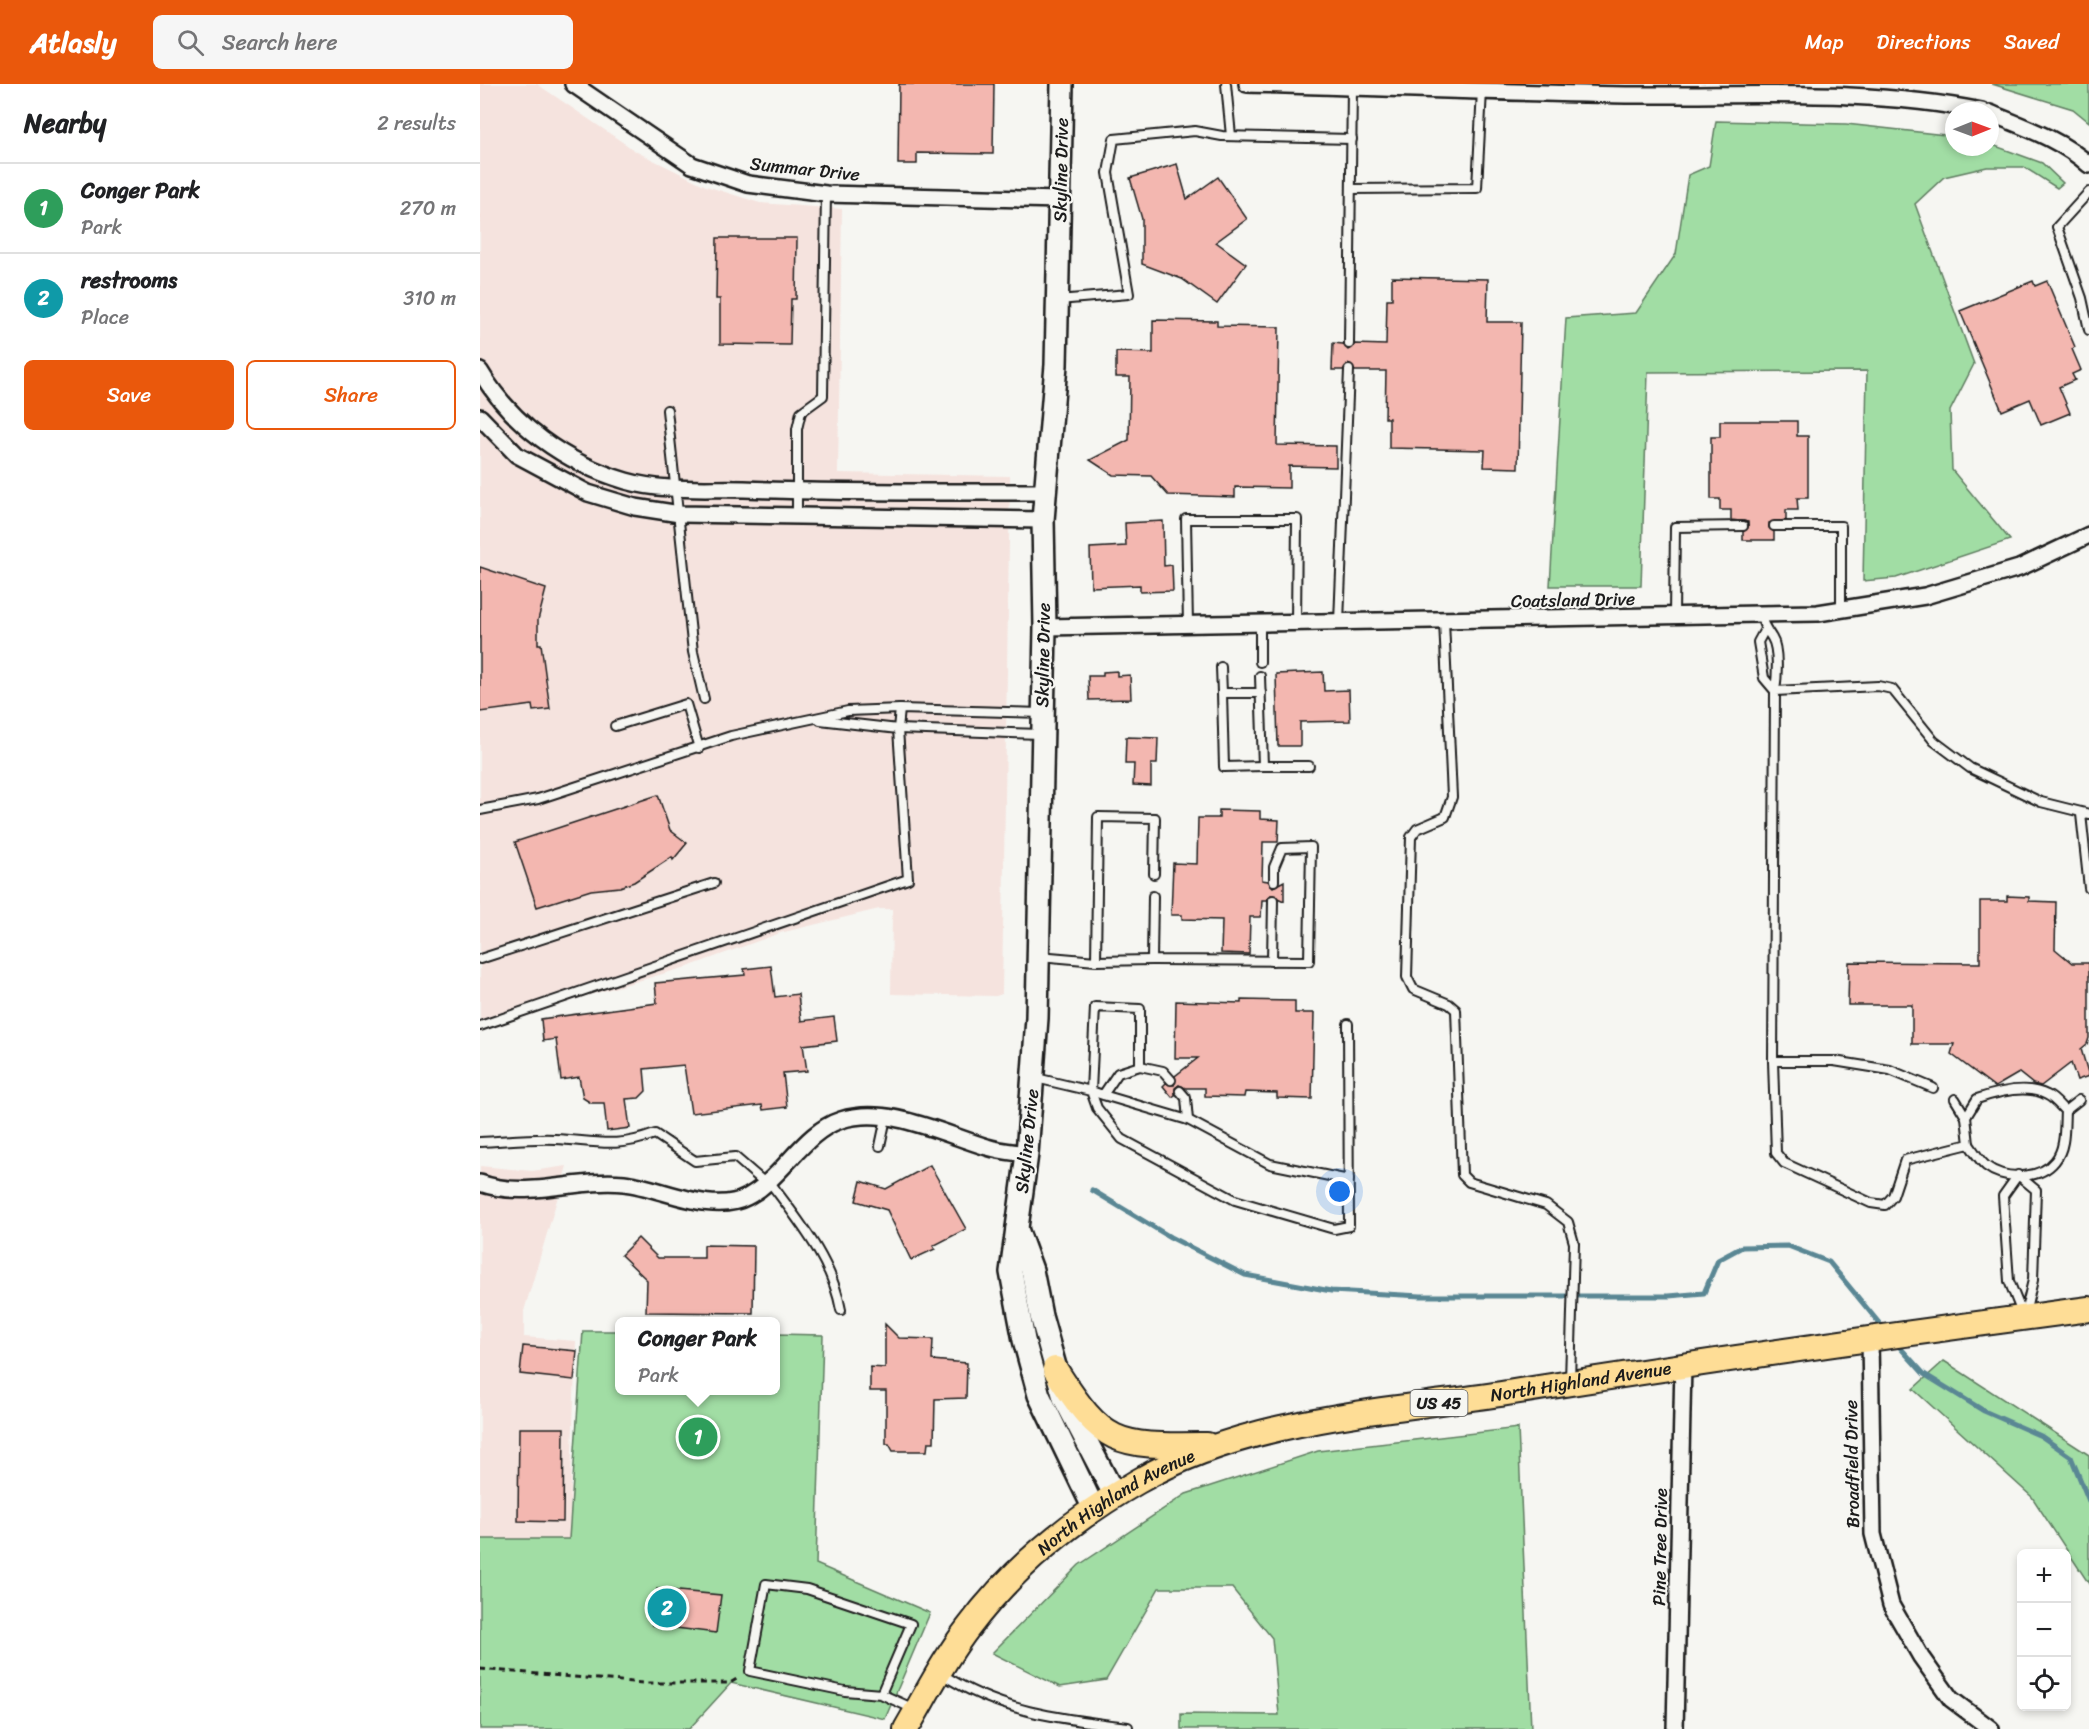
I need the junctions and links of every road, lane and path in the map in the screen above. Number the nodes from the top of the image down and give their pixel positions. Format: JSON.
{"nodes":[{"id":1,"x":1062,"y":84,"type":"edge"},
{"id":2,"x":1226,"y":84,"type":"edge"},
{"id":3,"x":1247,"y":84,"type":"edge"},
{"id":4,"x":576,"y":85,"type":"edge"},
{"id":5,"x":1352,"y":87,"type":"junction"},
{"id":6,"x":1482,"y":90,"type":"junction"},
{"id":7,"x":1945,"y":104,"type":"edge"},
{"id":8,"x":1999,"y":117,"type":"edge"},
{"id":9,"x":1231,"y":136,"type":"junction"},
{"id":10,"x":1352,"y":139,"type":"junction"},
{"id":11,"x":2089,"y":165,"type":"edge"},
{"id":12,"x":1351,"y":189,"type":"junction"},
{"id":13,"x":2089,"y":192,"type":"edge"},
{"id":14,"x":826,"y":194,"type":"junction"},
{"id":15,"x":1061,"y":200,"type":"junction"},
{"id":16,"x":1057,"y":300,"type":"junction"},
{"id":17,"x":2089,"y":330,"type":"edge"},
{"id":18,"x":1349,"y":344,"type":"dead end"},
{"id":19,"x":1349,"y":370,"type":"dead end"},
{"id":20,"x":480,"y":371,"type":"edge"},
{"id":21,"x":668,"y":410,"type":"dead end"},
{"id":22,"x":480,"y":417,"type":"edge"},
{"id":23,"x":676,"y":488,"type":"junction"},
{"id":24,"x":797,"y":491,"type":"junction"},
{"id":25,"x":1045,"y":492,"type":"junction"},
{"id":26,"x":680,"y":514,"type":"junction"},
{"id":27,"x":797,"y":515,"type":"junction"},
{"id":28,"x":1043,"y":520,"type":"junction"},
{"id":29,"x":1743,"y":526,"type":"dead end"},
{"id":30,"x":1774,"y":526,"type":"dead end"},
{"id":31,"x":2089,"y":535,"type":"edge"},
{"id":32,"x":1841,"y":610,"type":"junction"},
{"id":33,"x":1674,"y":618,"type":"junction"},
{"id":34,"x":1444,"y":621,"type":"junction"},
{"id":35,"x":1339,"y":622,"type":"junction"},
{"id":36,"x":1260,"y":623,"type":"junction"},
{"id":37,"x":1296,"y":623,"type":"junction"},
{"id":38,"x":1763,"y":624,"type":"junction"},
{"id":39,"x":1188,"y":625,"type":"junction"},
{"id":40,"x":1045,"y":627,"type":"junction"},
{"id":41,"x":1260,"y":662,"type":"dead end"},
{"id":42,"x":1221,"y":667,"type":"dead end"},
{"id":43,"x":1260,"y":676,"type":"dead end"},
{"id":44,"x":1775,"y":691,"type":"junction"},
{"id":45,"x":1222,"y":693,"type":"junction"},
{"id":46,"x":1260,"y":693,"type":"junction"},
{"id":47,"x":704,"y":699,"type":"dead end"},
{"id":48,"x":900,"y":709,"type":"junction"},
{"id":49,"x":815,"y":719,"type":"junction"},
{"id":50,"x":1041,"y":724,"type":"junction"},
{"id":51,"x":615,"y":726,"type":"dead end"},
{"id":52,"x":898,"y":729,"type":"junction"},
{"id":53,"x":699,"y":748,"type":"junction"},
{"id":54,"x":1263,"y":766,"type":"junction"},
{"id":55,"x":1309,"y":766,"type":"dead end"},
{"id":56,"x":480,"y":810,"type":"edge"},
{"id":57,"x":2085,"y":814,"type":"edge"},
{"id":58,"x":1154,"y":874,"type":"dead end"},
{"id":59,"x":1274,"y":881,"type":"dead end"},
{"id":60,"x":714,"y":883,"type":"dead end"},
{"id":61,"x":2089,"y":888,"type":"edge"},
{"id":62,"x":1153,"y":896,"type":"dead end"},
{"id":63,"x":1273,"y":900,"type":"dead end"},
{"id":64,"x":1038,"y":956,"type":"junction"},
{"id":65,"x":480,"y":959,"type":"edge"},
{"id":66,"x":1152,"y":960,"type":"junction"},
{"id":67,"x":1096,"y":961,"type":"junction"},
{"id":68,"x":1272,"y":961,"type":"junction"},
{"id":69,"x":1348,"y":1024,"type":"dead end"},
{"id":70,"x":480,"y":1026,"type":"edge"},
{"id":71,"x":1773,"y":1060,"type":"junction"},
{"id":72,"x":1140,"y":1066,"type":"junction"},
{"id":73,"x":1034,"y":1078,"type":"junction"},
{"id":74,"x":1171,"y":1080,"type":"dead end"},
{"id":75,"x":1933,"y":1088,"type":"dead end"},
{"id":76,"x":1091,"y":1090,"type":"junction"},
{"id":77,"x":1180,"y":1091,"type":"dead end"},
{"id":78,"x":1103,"y":1095,"type":"junction"},
{"id":79,"x":1955,"y":1099,"type":"dead end"},
{"id":80,"x":2079,"y":1100,"type":"dead end"},
{"id":81,"x":2065,"y":1111,"type":"junction"},
{"id":82,"x":1966,"y":1117,"type":"junction"},
{"id":83,"x":886,"y":1119,"type":"junction"},
{"id":84,"x":1188,"y":1120,"type":"junction"},
{"id":85,"x":480,"y":1142,"type":"edge"},
{"id":86,"x":1969,"y":1144,"type":"junction"},
{"id":87,"x":880,"y":1146,"type":"dead end"},
{"id":88,"x":1027,"y":1154,"type":"junction"},
{"id":89,"x":2018,"y":1175,"type":"junction"},
{"id":90,"x":1349,"y":1180,"type":"junction"},
{"id":91,"x":767,"y":1182,"type":"junction"},
{"id":92,"x":480,"y":1183,"type":"edge"},
{"id":93,"x":1016,"y":1226,"type":"junction"},
{"id":94,"x":2089,"y":1309,"type":"edge"},
{"id":95,"x":841,"y":1310,"type":"dead end"},
{"id":96,"x":2024,"y":1318,"type":"junction"},
{"id":97,"x":1870,"y":1338,"type":"junction"},
{"id":98,"x":1683,"y":1365,"type":"junction"},
{"id":99,"x":1055,"y":1369,"type":"junction"},
{"id":100,"x":1570,"y":1383,"type":"junction"},
{"id":101,"x":1224,"y":1445,"type":"junction"},
{"id":102,"x":1115,"y":1496,"type":"junction"},
{"id":103,"x":1094,"y":1509,"type":"junction"},
{"id":104,"x":480,"y":1669,"type":"edge"},
{"id":105,"x":938,"y":1672,"type":"junction"},
{"id":106,"x":730,"y":1683,"type":"dead end"},
{"id":107,"x":881,"y":1694,"type":"junction"},
{"id":108,"x":911,"y":1720,"type":"edge"},
{"id":109,"x":1128,"y":1727,"type":"dead end"},
{"id":110,"x":1675,"y":1729,"type":"edge"},
{"id":111,"x":1991,"y":1729,"type":"edge"}],
"edges":[{"from":1,"to":15,"type":"street","name":"Skyline Drive"},
{"from":2,"to":9,"type":"lane"},
{"from":3,"to":5,"type":"street"},
{"from":4,"to":14,"type":"street","name":"Summar Drive"},
{"from":5,"to":6,"type":"street"},
{"from":5,"to":10,"type":"lane"},
{"from":6,"to":7,"type":"street"},
{"from":6,"to":12,"type":"lane"},
{"from":8,"to":11,"type":"street"},
{"from":9,"to":10,"type":"lane"},
{"from":9,"to":16,"type":"lane"},
{"from":10,"to":12,"type":"lane"},
{"from":12,"to":18,"type":"lane"},
{"from":13,"to":17,"type":"lane"},
{"from":14,"to":15,"type":"street","name":"Summar Drive"},
{"from":14,"to":24,"type":"lane"},
{"from":15,"to":16,"type":"street","name":"Skyline Drive"},
{"from":16,"to":25,"type":"street","name":"Skyline Drive"},
{"from":19,"to":35,"type":"lane"},
{"from":20,"to":23,"type":"street"},
{"from":21,"to":23,"type":"lane"},
{"from":22,"to":26,"type":"street"},
{"from":23,"to":24,"type":"street"},
{"from":23,"to":26,"type":"lane"},
{"from":24,"to":25,"type":"street"},
{"from":24,"to":27,"type":"lane"},
{"from":25,"to":28,"type":"street","name":"Skyline Drive"},
{"from":26,"to":27,"type":"street"},
{"from":26,"to":47,"type":"lane"},
{"from":27,"to":28,"type":"street"},
{"from":28,"to":40,"type":"street","name":"Skyline Drive"},
{"from":29,"to":33,"type":"lane"},
{"from":30,"to":32,"type":"lane"},
{"from":31,"to":32,"type":"street","name":"Coatsland Drive"},
{"from":32,"to":38,"type":"street","name":"Coatsland Drive"},
{"from":33,"to":34,"type":"street","name":"Coatsland Drive"},
{"from":33,"to":38,"type":"street","name":"Coatsland Drive"},
{"from":34,"to":35,"type":"street","name":"Coatsland Drive"},
{"from":34,"to":100,"type":"lane"},
{"from":35,"to":37,"type":"street","name":"Coatsland Drive"},
{"from":36,"to":37,"type":"street","name":"Coatsland Drive"},
{"from":36,"to":39,"type":"street","name":"Coatsland Drive"},
{"from":36,"to":41,"type":"lane"},
{"from":37,"to":39,"type":"lane"},
{"from":38,"to":44,"type":"lane"},
{"from":38,"to":44,"type":"lane"},
{"from":39,"to":40,"type":"street","name":"Coatsland Drive"},
{"from":40,"to":50,"type":"street","name":"Skyline Drive"},
{"from":42,"to":45,"type":"lane"},
{"from":43,"to":46,"type":"lane"},
{"from":44,"to":57,"type":"lane"},
{"from":44,"to":71,"type":"lane"},
{"from":45,"to":46,"type":"lane"},
{"from":45,"to":54,"type":"lane"},
{"from":46,"to":54,"type":"lane"},
{"from":48,"to":49,"type":"lane"},
{"from":48,"to":50,"type":"lane"},
{"from":48,"to":52,"type":"lane"},
{"from":49,"to":52,"type":"lane"},
{"from":49,"to":53,"type":"lane"},
{"from":50,"to":52,"type":"lane"},
{"from":50,"to":64,"type":"street","name":"Skyline Drive"},
{"from":51,"to":53,"type":"lane"},
{"from":52,"to":70,"type":"lane"},
{"from":53,"to":56,"type":"lane"},
{"from":54,"to":55,"type":"lane"},
{"from":57,"to":61,"type":"lane"},
{"from":58,"to":67,"type":"lane"},
{"from":59,"to":68,"type":"lane"},
{"from":60,"to":65,"type":"lane"},
{"from":62,"to":66,"type":"lane"},
{"from":63,"to":68,"type":"lane"},
{"from":64,"to":67,"type":"lane"},
{"from":64,"to":73,"type":"street","name":"Skyline Drive"},
{"from":66,"to":67,"type":"lane"},
{"from":66,"to":68,"type":"lane"},
{"from":69,"to":90,"type":"lane"},
{"from":71,"to":75,"type":"lane"},
{"from":71,"to":86,"type":"lane"},
{"from":72,"to":74,"type":"lane"},
{"from":72,"to":76,"type":"lane"},
{"from":72,"to":78,"type":"lane"},
{"from":73,"to":76,"type":"lane"},
{"from":73,"to":88,"type":"street","name":"Skyline Drive"},
{"from":76,"to":78,"type":"lane"},
{"from":76,"to":90,"type":"lane"},
{"from":77,"to":84,"type":"lane"},
{"from":78,"to":84,"type":"lane"},
{"from":79,"to":82,"type":"lane"},
{"from":80,"to":81,"type":"lane"},
{"from":81,"to":82,"type":"lane"},
{"from":81,"to":89,"type":"lane"},
{"from":82,"to":86,"type":"lane"},
{"from":83,"to":87,"type":"lane"},
{"from":83,"to":88,"type":"street"},
{"from":83,"to":91,"type":"street"},
{"from":84,"to":90,"type":"lane"},
{"from":85,"to":91,"type":"lane"},
{"from":86,"to":89,"type":"lane"},
{"from":88,"to":93,"type":"street","name":"Skyline Drive"},
{"from":89,"to":96,"type":"lane"},
{"from":89,"to":96,"type":"lane"},
{"from":91,"to":92,"type":"street"},
{"from":91,"to":95,"type":"lane"},
{"from":93,"to":99,"type":"street","name":"Skyline Drive"},
{"from":93,"to":103,"type":"street","name":"Skyline Drive"},
{"from":94,"to":96,"type":"main road","name":"North Highland Avenue","number":"US 45"},
{"from":96,"to":97,"type":"main road","name":"North Highland Avenue","number":"US 45"},
{"from":97,"to":98,"type":"main road","name":"North Highland Avenue","number":"US 45"},
{"from":97,"to":111,"type":"street","name":"Broadfield Drive"},
{"from":98,"to":100,"type":"main road","name":"North Highland Avenue","number":"US 45"},
{"from":98,"to":110,"type":"street","name":"Pine Tree Drive"},
{"from":99,"to":101,"type":"main road"},
{"from":99,"to":102,"type":"street","name":"Skyline Drive"},
{"from":100,"to":101,"type":"main road","name":"North Highland Avenue","number":"US 45"},
{"from":101,"to":102,"type":"main road","name":"North Highland Avenue","number":"US 45"},
{"from":102,"to":103,"type":"main road","name":"North Highland Avenue","number":"US 45"},
{"from":103,"to":105,"type":"main road","name":"North Highland Avenue","number":"US 45"},
{"from":104,"to":106,"type":"path"},
{"from":105,"to":108,"type":"main road","name":"North Highland Avenue","number":"US 45"},
{"from":105,"to":109,"type":"lane"},
{"from":107,"to":107,"type":"lane"},
{"from":107,"to":108,"type":"lane"}]}
